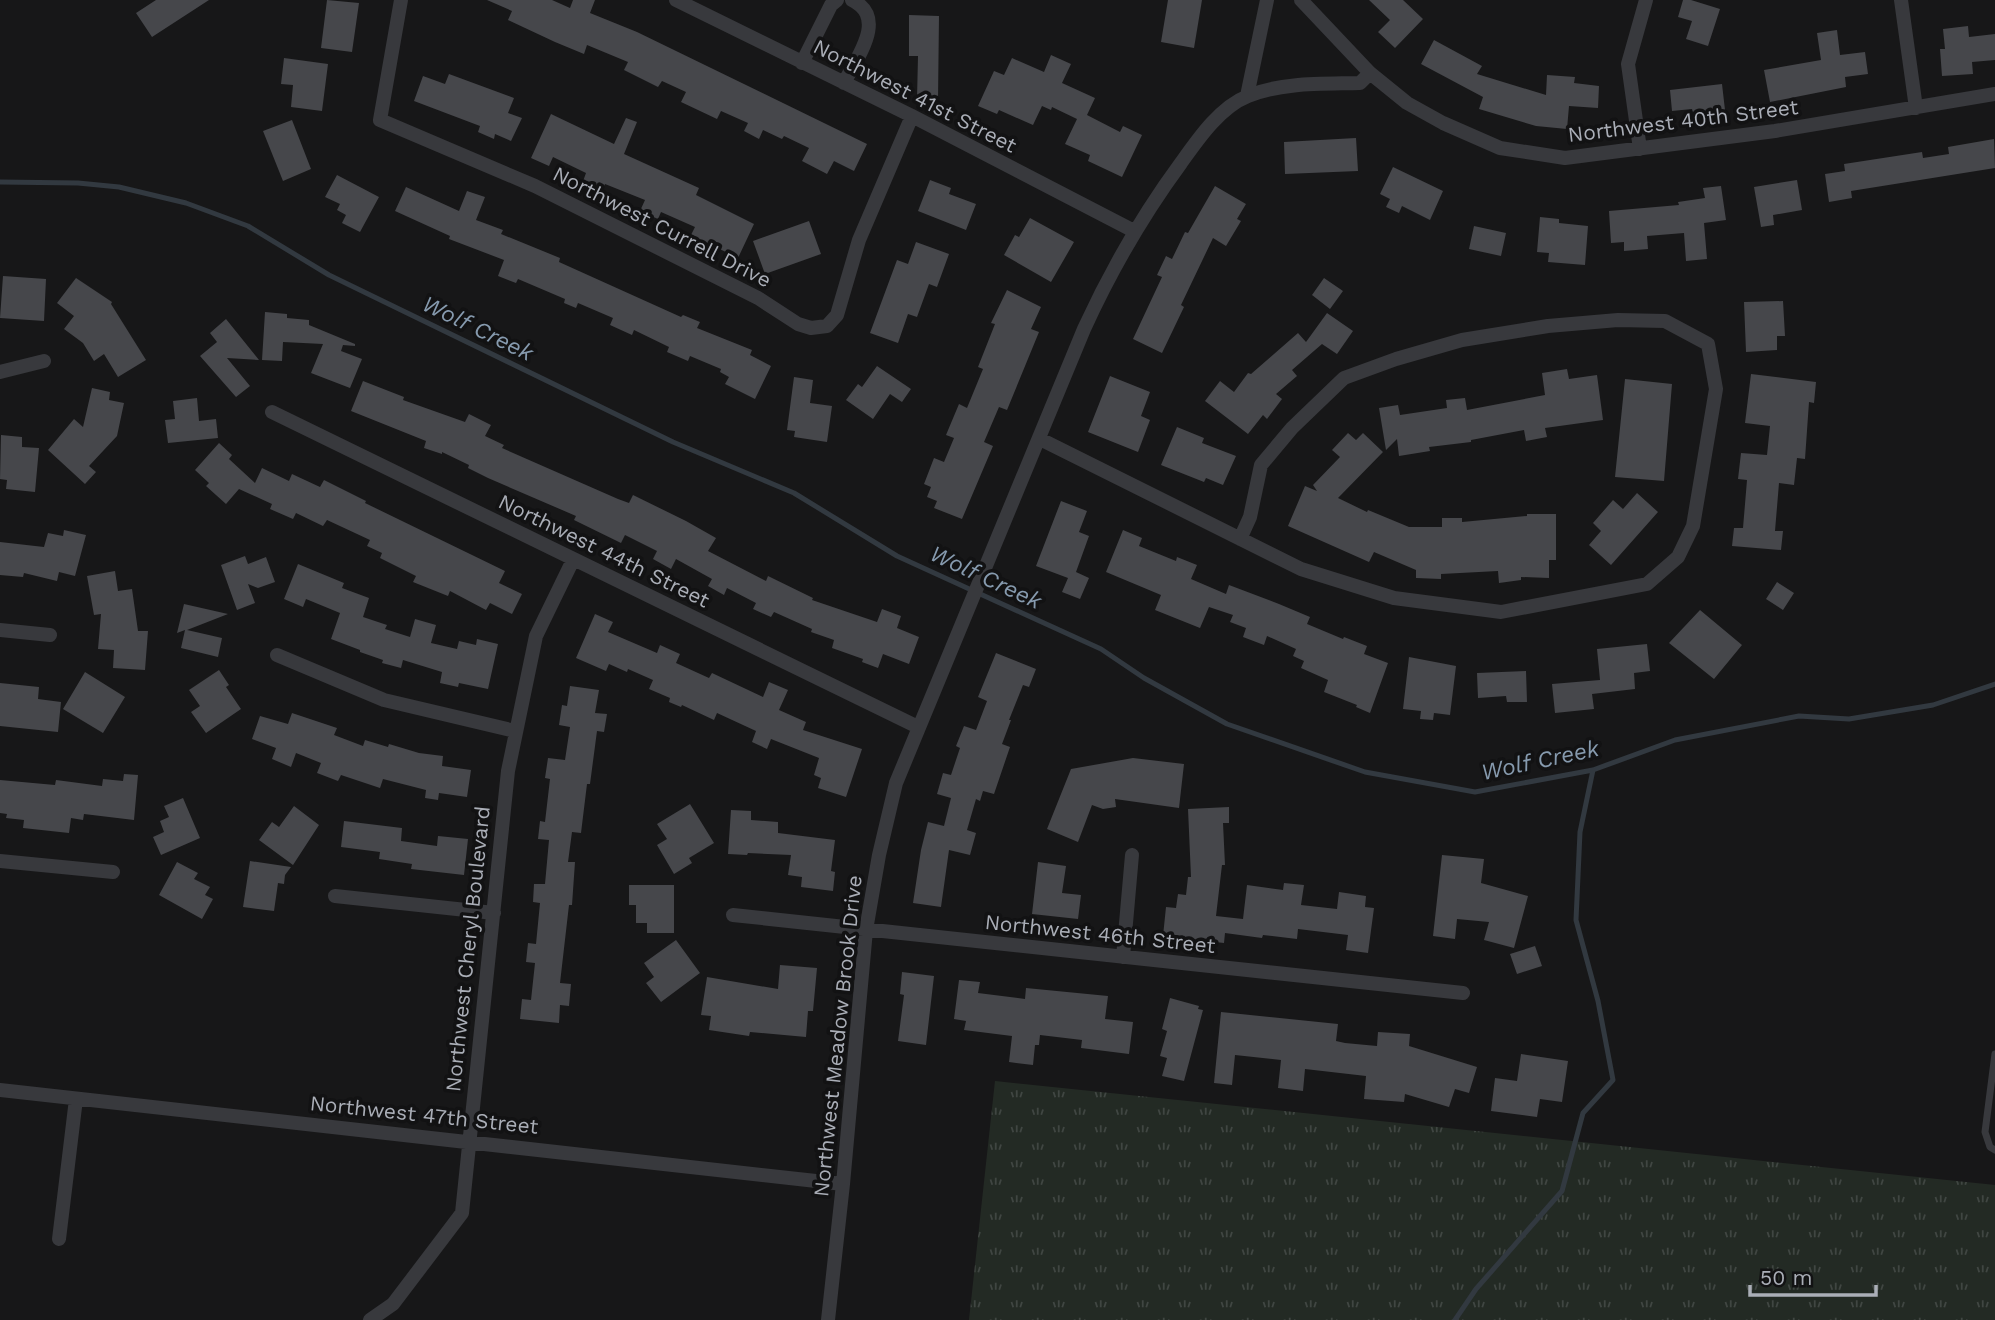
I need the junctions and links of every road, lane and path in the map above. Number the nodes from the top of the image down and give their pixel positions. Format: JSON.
{"nodes":[{"id":1,"x":401,"y":0,"type":"edge"},
{"id":2,"x":676,"y":0,"type":"edge"},
{"id":3,"x":837,"y":0,"type":"edge"},
{"id":4,"x":852,"y":0,"type":"edge"},
{"id":5,"x":1267,"y":0,"type":"edge"},
{"id":6,"x":1301,"y":0,"type":"edge"},
{"id":7,"x":1646,"y":0,"type":"edge"},
{"id":8,"x":1901,"y":0,"type":"edge"},
{"id":9,"x":802,"y":63,"type":"junction"},
{"id":10,"x":1370,"y":73,"type":"junction"},
{"id":11,"x":844,"y":83,"type":"junction"},
{"id":12,"x":1995,"y":94,"type":"edge"},
{"id":13,"x":1247,"y":96,"type":"junction"},
{"id":14,"x":1916,"y":108,"type":"junction"},
{"id":15,"x":912,"y":117,"type":"junction"},
{"id":16,"x":1640,"y":149,"type":"junction"},
{"id":17,"x":1134,"y":231,"type":"junction"},
{"id":18,"x":44,"y":360,"type":"dead end"},
{"id":19,"x":0,"y":372,"type":"edge"},
{"id":20,"x":272,"y":412,"type":"dead end"},
{"id":21,"x":1040,"y":439,"type":"junction"},
{"id":22,"x":1240,"y":539,"type":"junction"},
{"id":23,"x":573,"y":560,"type":"junction"},
{"id":24,"x":0,"y":629,"type":"edge"},
{"id":25,"x":50,"y":635,"type":"dead end"},
{"id":26,"x":277,"y":655,"type":"dead end"},
{"id":27,"x":918,"y":727,"type":"junction"},
{"id":28,"x":515,"y":731,"type":"junction"},
{"id":29,"x":1132,"y":855,"type":"dead end"},
{"id":30,"x":0,"y":861,"type":"edge"},
{"id":31,"x":113,"y":872,"type":"dead end"},
{"id":32,"x":335,"y":896,"type":"dead end"},
{"id":33,"x":494,"y":913,"type":"junction"},
{"id":34,"x":733,"y":915,"type":"dead end"},
{"id":35,"x":866,"y":930,"type":"junction"},
{"id":36,"x":1123,"y":957,"type":"junction"},
{"id":37,"x":1463,"y":993,"type":"dead end"},
{"id":38,"x":1995,"y":1054,"type":"edge"},
{"id":39,"x":0,"y":1090,"type":"edge"},
{"id":40,"x":76,"y":1099,"type":"junction"},
{"id":41,"x":468,"y":1141,"type":"junction"},
{"id":42,"x":1995,"y":1150,"type":"edge"},
{"id":43,"x":843,"y":1184,"type":"junction"},
{"id":44,"x":59,"y":1240,"type":"dead end"},
{"id":45,"x":370,"y":1320,"type":"edge"},
{"id":46,"x":828,"y":1320,"type":"edge"}],
"edges":[{"from":1,"to":15,"type":"street","name":"Northwest Currell Drive"},
{"from":2,"to":9,"type":"street","name":"Northwest 41st Street"},
{"from":3,"to":9,"type":"street"},
{"from":4,"to":11,"type":"street"},
{"from":5,"to":13,"type":"street"},
{"from":6,"to":10,"type":"street","name":"Northwest 40th Street"},
{"from":7,"to":16,"type":"street"},
{"from":8,"to":14,"type":"street"},
{"from":9,"to":11,"type":"street","name":"Northwest 41st Street"},
{"from":10,"to":13,"type":"street","name":"Northwest Meadow Brook Drive"},
{"from":10,"to":16,"type":"street","name":"Northwest 40th Street"},
{"from":11,"to":15,"type":"street","name":"Northwest 41st Street"},
{"from":12,"to":14,"type":"street","name":"Northwest 40th Street"},
{"from":13,"to":17,"type":"street","name":"Northwest Meadow Brook Drive"},
{"from":14,"to":16,"type":"street","name":"Northwest 40th Street"},
{"from":15,"to":17,"type":"street","name":"Northwest 41st Street"},
{"from":17,"to":21,"type":"street","name":"Northwest Meadow Brook Drive"},
{"from":18,"to":19,"type":"street"},
{"from":20,"to":23,"type":"street","name":"Northwest 44th Street"},
{"from":21,"to":22,"type":"street"},
{"from":21,"to":27,"type":"street","name":"Northwest Meadow Brook Drive"},
{"from":22,"to":22,"type":"street"},
{"from":23,"to":27,"type":"street","name":"Northwest 44th Street"},
{"from":23,"to":28,"type":"street","name":"Northwest Cheryl Boulevard"},
{"from":24,"to":25,"type":"street"},
{"from":26,"to":28,"type":"street"},
{"from":27,"to":35,"type":"street","name":"Northwest Meadow Brook Drive"},
{"from":28,"to":33,"type":"street","name":"Northwest Cheryl Boulevard"},
{"from":29,"to":36,"type":"street"},
{"from":30,"to":31,"type":"street"},
{"from":32,"to":33,"type":"street"},
{"from":33,"to":41,"type":"street","name":"Northwest Cheryl Boulevard"},
{"from":34,"to":35,"type":"street","name":"Northwest 46th Street"},
{"from":35,"to":36,"type":"street","name":"Northwest 46th Street"},
{"from":35,"to":43,"type":"street","name":"Northwest Meadow Brook Drive"},
{"from":36,"to":37,"type":"street","name":"Northwest 46th Street"},
{"from":38,"to":42,"type":"lane"},
{"from":39,"to":40,"type":"street","name":"Northwest 47th Street"},
{"from":40,"to":41,"type":"street","name":"Northwest 47th Street"},
{"from":40,"to":44,"type":"street"},
{"from":41,"to":43,"type":"street","name":"Northwest 47th Street"},
{"from":41,"to":45,"type":"street","name":"Northwest Cheryl Boulevard"},
{"from":43,"to":46,"type":"street","name":"Northwest Meadow Brook Drive"}]}
